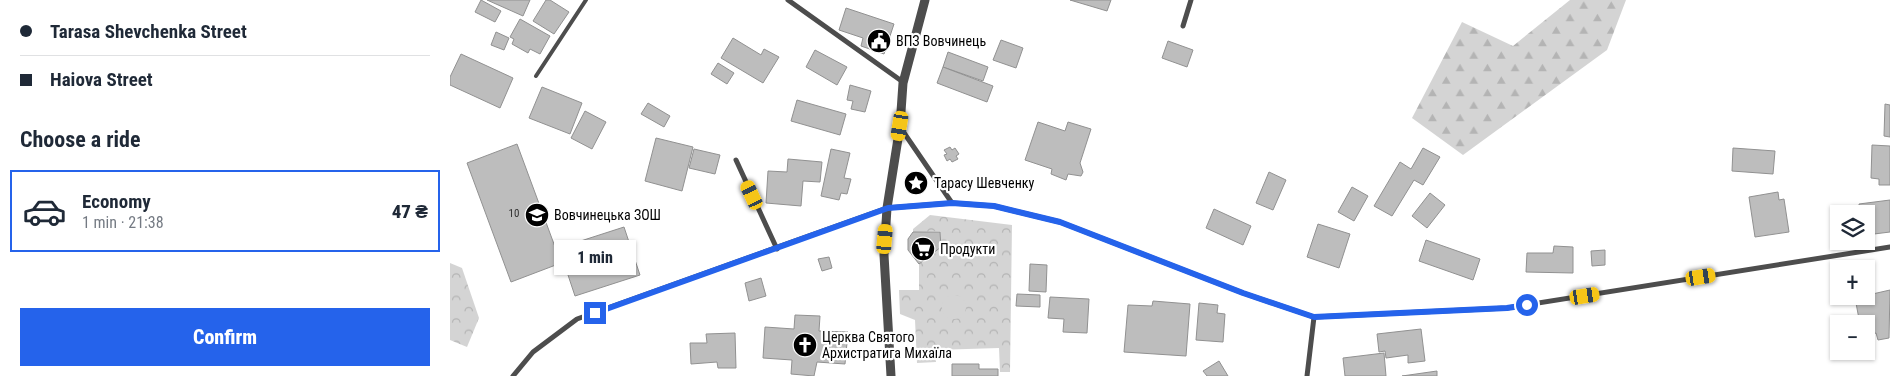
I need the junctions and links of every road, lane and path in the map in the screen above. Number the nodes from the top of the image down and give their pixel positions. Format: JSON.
{"nodes":[{"id":1,"x":586,"y":0,"type":"edge"},
{"id":2,"x":788,"y":0,"type":"edge"},
{"id":3,"x":925,"y":0,"type":"edge"},
{"id":4,"x":1191,"y":0,"type":"edge"},
{"id":5,"x":1183,"y":26,"type":"dead end"},
{"id":6,"x":536,"y":76,"type":"dead end"},
{"id":7,"x":903,"y":83,"type":"junction"},
{"id":8,"x":900,"y":126,"type":"junction"},
{"id":9,"x":736,"y":160,"type":"dead end"},
{"id":10,"x":952,"y":203,"type":"junction"},
{"id":11,"x":888,"y":208,"type":"junction"},
{"id":12,"x":1890,"y":247,"type":"edge"},
{"id":13,"x":777,"y":249,"type":"junction"},
{"id":14,"x":1314,"y":317,"type":"junction"},
{"id":15,"x":513,"y":376,"type":"edge"},
{"id":16,"x":892,"y":376,"type":"edge"},
{"id":17,"x":1307,"y":376,"type":"edge"}],
"edges":[{"from":1,"to":6,"type":"lane"},
{"from":2,"to":7,"type":"street"},
{"from":3,"to":7,"type":"street"},
{"from":4,"to":5,"type":"street"},
{"from":7,"to":8,"type":"street"},
{"from":8,"to":10,"type":"street"},
{"from":8,"to":11,"type":"street"},
{"from":9,"to":13,"type":"street"},
{"from":10,"to":11,"type":"street"},
{"from":10,"to":14,"type":"street"},
{"from":11,"to":13,"type":"street"},
{"from":11,"to":16,"type":"street"},
{"from":12,"to":14,"type":"street"},
{"from":13,"to":15,"type":"street"},
{"from":14,"to":17,"type":"street"}]}
